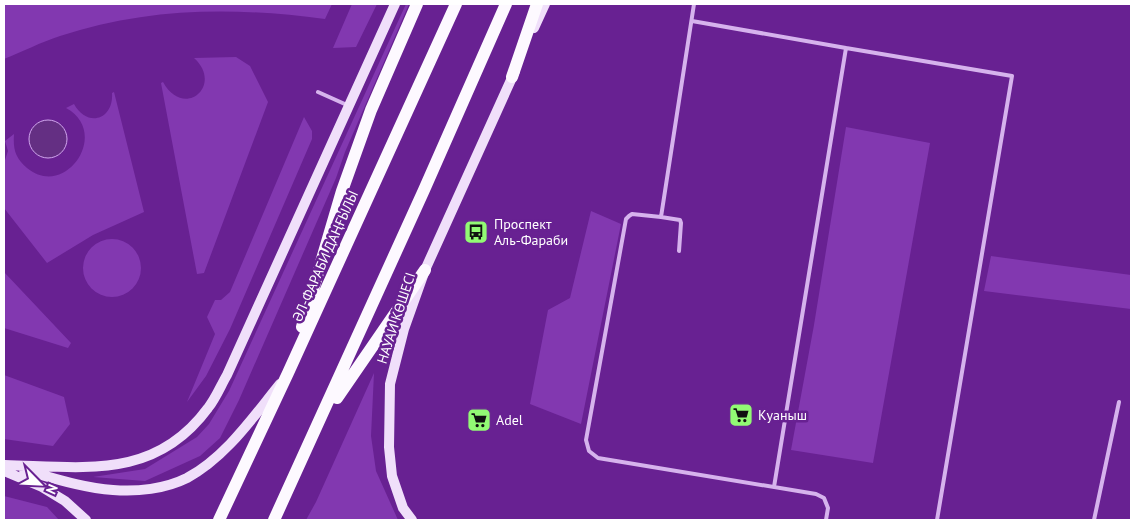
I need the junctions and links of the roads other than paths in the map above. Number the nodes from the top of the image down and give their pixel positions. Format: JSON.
{"nodes":[{"id":1,"x":395,"y":4,"type":"edge"},
{"id":2,"x":417,"y":4,"type":"edge"},
{"id":3,"x":456,"y":4,"type":"edge"},
{"id":4,"x":506,"y":4,"type":"edge"},
{"id":5,"x":537,"y":4,"type":"edge"},
{"id":6,"x":545,"y":4,"type":"edge"},
{"id":7,"x":694,"y":4,"type":"edge"},
{"id":8,"x":692,"y":21,"type":"junction"},
{"id":9,"x":846,"y":48,"type":"junction"},
{"id":10,"x":512,"y":77,"type":"junction"},
{"id":11,"x":318,"y":92,"type":"dead end"},
{"id":12,"x":349,"y":106,"type":"junction"},
{"id":13,"x":661,"y":217,"type":"junction"},
{"id":14,"x":679,"y":251,"type":"dead end"},
{"id":15,"x":426,"y":270,"type":"junction"},
{"id":16,"x":288,"y":373,"type":"junction"},
{"id":17,"x":1119,"y":402,"type":"dead end"},
{"id":18,"x":318,"y":425,"type":"junction"},
{"id":19,"x":4,"y":467,"type":"edge"},
{"id":20,"x":774,"y":487,"type":"junction"},
{"id":21,"x":86,"y":520,"type":"edge"},
{"id":22,"x":219,"y":520,"type":"edge"},
{"id":23,"x":274,"y":520,"type":"edge"},
{"id":24,"x":412,"y":520,"type":"edge"},
{"id":25,"x":826,"y":520,"type":"edge"},
{"id":26,"x":937,"y":520,"type":"edge"},
{"id":27,"x":1094,"y":520,"type":"edge"}],
"edges":[{"from":1,"to":12,"type":"street"},
{"from":2,"to":16,"type":"main road"},
{"from":3,"to":16,"type":"main road","name":"ӘЛ-ФАРАБИ ДАҢҒЫЛЫ"},
{"from":4,"to":18,"type":"main road"},
{"from":5,"to":10,"type":"main road"},
{"from":6,"to":10,"type":"street"},
{"from":7,"to":8,"type":"lane"},
{"from":8,"to":9,"type":"lane"},
{"from":8,"to":13,"type":"lane"},
{"from":9,"to":20,"type":"lane"},
{"from":9,"to":26,"type":"lane"},
{"from":10,"to":15,"type":"street"},
{"from":11,"to":12,"type":"lane"},
{"from":12,"to":19,"type":"street"},
{"from":13,"to":14,"type":"lane"},
{"from":13,"to":20,"type":"lane"},
{"from":15,"to":18,"type":"main road"},
{"from":15,"to":24,"type":"street","name":"НАУАИ КӨШЕСІ"},
{"from":16,"to":19,"type":"street"},
{"from":16,"to":22,"type":"main road","name":"ӘЛ-ФАРАБИ ДАҢҒЫЛЫ"},
{"from":17,"to":27,"type":"lane"},
{"from":18,"to":23,"type":"main road"},
{"from":19,"to":21,"type":"street"},
{"from":20,"to":25,"type":"lane"}]}
